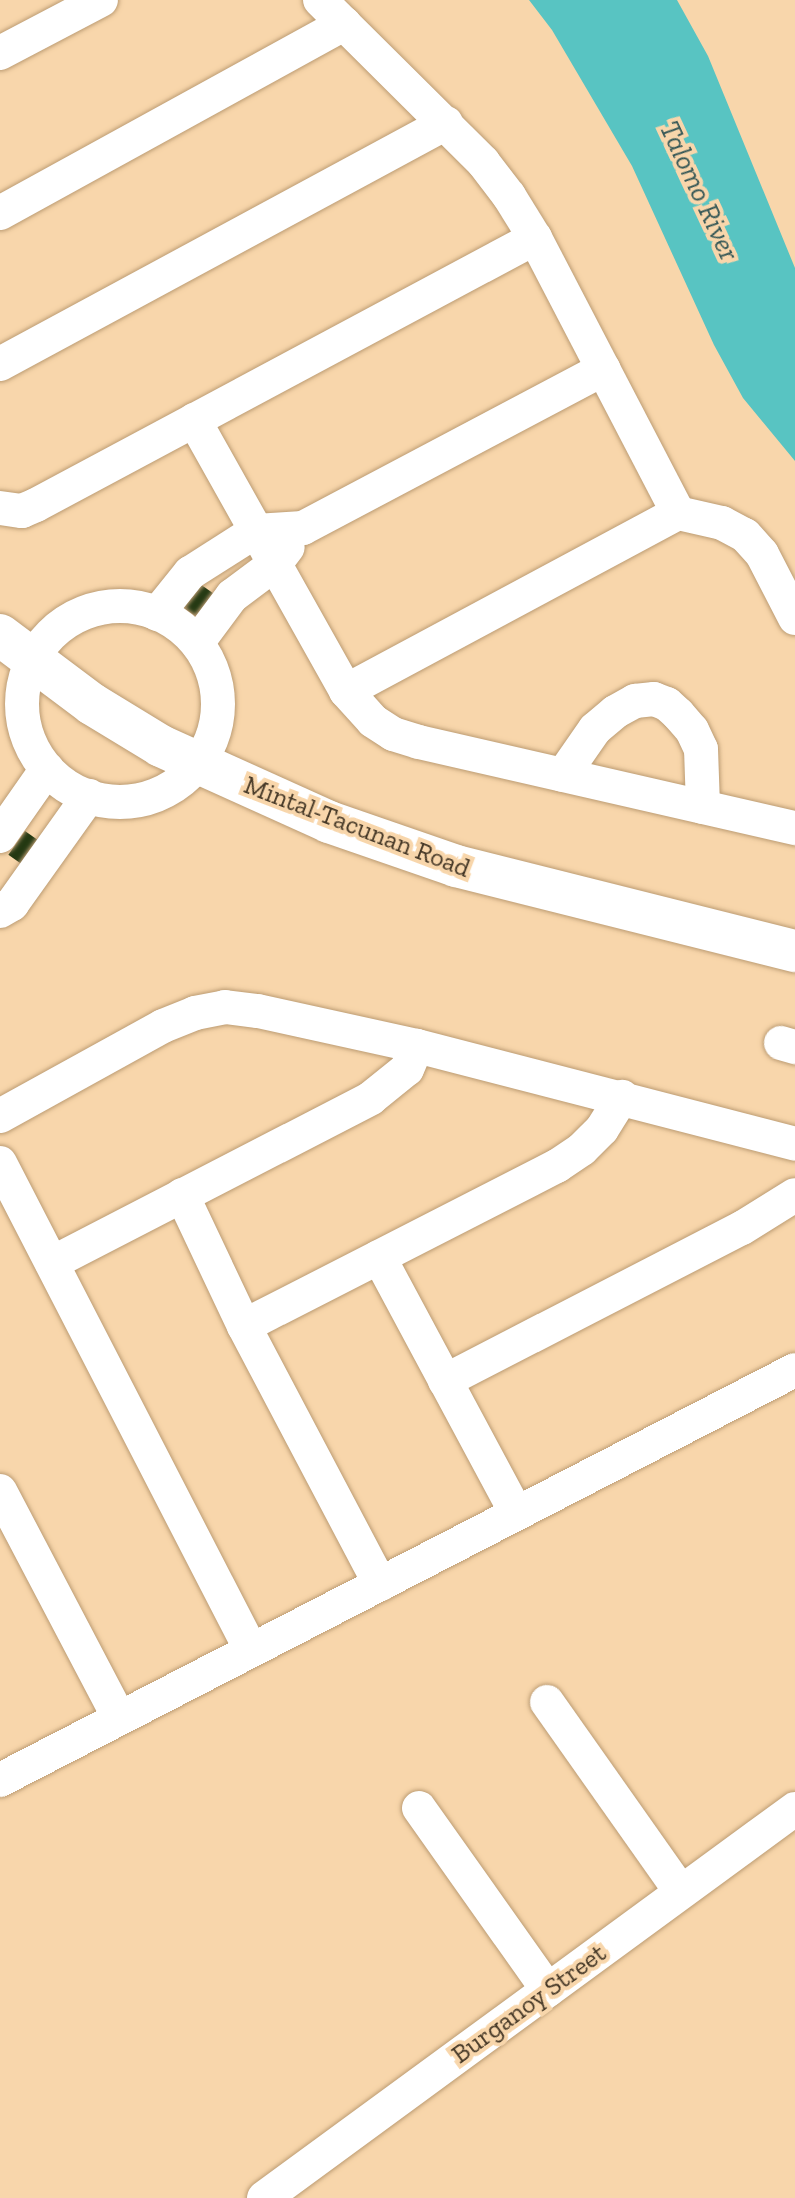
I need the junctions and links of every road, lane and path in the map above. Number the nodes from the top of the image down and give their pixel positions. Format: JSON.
{"nodes":[{"id":1,"x":101,"y":0,"type":"edge"},
{"id":2,"x":320,"y":0,"type":"edge"},
{"id":3,"x":344,"y":24,"type":"junction"},
{"id":4,"x":0,"y":53,"type":"edge"},
{"id":5,"x":446,"y":123,"type":"junction"},
{"id":6,"x":0,"y":213,"type":"edge"},
{"id":7,"x":535,"y":238,"type":"junction"},
{"id":8,"x":0,"y":364,"type":"edge"},
{"id":9,"x":603,"y":369,"type":"junction"},
{"id":10,"x":194,"y":420,"type":"junction"},
{"id":11,"x":0,"y":508,"type":"edge"},
{"id":12,"x":678,"y":513,"type":"junction"},
{"id":13,"x":303,"y":528,"type":"junction"},
{"id":14,"x":256,"y":531,"type":"junction"},
{"id":15,"x":275,"y":564,"type":"junction"},
{"id":16,"x":157,"y":614,"type":"junction"},
{"id":17,"x":795,"y":617,"type":"edge"},
{"id":18,"x":0,"y":635,"type":"edge"},
{"id":19,"x":197,"y":643,"type":"junction"},
{"id":20,"x":33,"y":661,"type":"junction"},
{"id":21,"x":346,"y":691,"type":"junction"},
{"id":22,"x":196,"y":764,"type":"junction"},
{"id":23,"x":47,"y":769,"type":"junction"},
{"id":24,"x":563,"y":775,"type":"junction"},
{"id":25,"x":89,"y":796,"type":"junction"},
{"id":26,"x":703,"y":807,"type":"junction"},
{"id":27,"x":795,"y":828,"type":"edge"},
{"id":28,"x":0,"y":836,"type":"edge"},
{"id":29,"x":0,"y":911,"type":"edge"},
{"id":30,"x":795,"y":951,"type":"edge"},
{"id":31,"x":417,"y":1046,"type":"junction"},
{"id":32,"x":622,"y":1097,"type":"junction"},
{"id":33,"x":0,"y":1116,"type":"edge"},
{"id":34,"x":795,"y":1144,"type":"edge"},
{"id":35,"x":0,"y":1163,"type":"edge"},
{"id":36,"x":182,"y":1195,"type":"junction"},
{"id":37,"x":795,"y":1195,"type":"edge"},
{"id":38,"x":379,"y":1257,"type":"junction"},
{"id":39,"x":52,"y":1263,"type":"junction"},
{"id":40,"x":244,"y":1326,"type":"junction"},
{"id":41,"x":795,"y":1370,"type":"edge"},
{"id":42,"x":445,"y":1381,"type":"junction"},
{"id":43,"x":0,"y":1491,"type":"edge"},
{"id":44,"x":516,"y":1513,"type":"junction"},
{"id":45,"x":380,"y":1584,"type":"junction"},
{"id":46,"x":251,"y":1650,"type":"junction"},
{"id":47,"x":547,"y":1702,"type":"dead end"},
{"id":48,"x":119,"y":1718,"type":"junction"},
{"id":49,"x":0,"y":1780,"type":"edge"},
{"id":50,"x":419,"y":1808,"type":"dead end"},
{"id":51,"x":795,"y":1809,"type":"edge"},
{"id":52,"x":681,"y":1892,"type":"junction"},
{"id":53,"x":548,"y":1990,"type":"junction"},
{"id":54,"x":264,"y":2198,"type":"edge"}],
"edges":[{"from":1,"to":4,"type":"street"},
{"from":2,"to":3,"type":"street"},
{"from":3,"to":5,"type":"street"},
{"from":3,"to":6,"type":"street"},
{"from":5,"to":7,"type":"street"},
{"from":5,"to":8,"type":"street"},
{"from":7,"to":9,"type":"street"},
{"from":7,"to":10,"type":"street"},
{"from":9,"to":12,"type":"street"},
{"from":9,"to":13,"type":"street"},
{"from":10,"to":11,"type":"street"},
{"from":10,"to":14,"type":"street"},
{"from":12,"to":17,"type":"street"},
{"from":12,"to":21,"type":"street"},
{"from":13,"to":14,"type":"street"},
{"from":13,"to":15,"type":"street"},
{"from":14,"to":15,"type":"street"},
{"from":14,"to":16,"type":"street"},
{"from":15,"to":19,"type":"street"},
{"from":15,"to":21,"type":"street"},
{"from":16,"to":19,"type":"street"},
{"from":16,"to":20,"type":"street"},
{"from":18,"to":20,"type":"street","name":"Mintal-Tacunan Road"},
{"from":19,"to":22,"type":"street"},
{"from":20,"to":22,"type":"street","name":"Mintal-Tacunan Road"},
{"from":20,"to":23,"type":"street"},
{"from":21,"to":24,"type":"street"},
{"from":22,"to":25,"type":"street"},
{"from":22,"to":30,"type":"street","name":"Mintal-Tacunan Road"},
{"from":23,"to":25,"type":"street"},
{"from":23,"to":28,"type":"street"},
{"from":24,"to":26,"type":"street"},
{"from":24,"to":26,"type":"street"},
{"from":25,"to":29,"type":"street"},
{"from":26,"to":27,"type":"street"},
{"from":31,"to":32,"type":"street"},
{"from":31,"to":33,"type":"street"},
{"from":31,"to":36,"type":"street"},
{"from":32,"to":34,"type":"street"},
{"from":32,"to":38,"type":"street"},
{"from":35,"to":39,"type":"street"},
{"from":36,"to":39,"type":"street"},
{"from":36,"to":40,"type":"street"},
{"from":37,"to":42,"type":"street"},
{"from":38,"to":40,"type":"street"},
{"from":38,"to":42,"type":"street"},
{"from":39,"to":46,"type":"street"},
{"from":40,"to":45,"type":"street"},
{"from":41,"to":44,"type":"street"},
{"from":42,"to":44,"type":"street"},
{"from":43,"to":48,"type":"street"},
{"from":44,"to":45,"type":"street"},
{"from":45,"to":46,"type":"street"},
{"from":46,"to":48,"type":"street"},
{"from":47,"to":52,"type":"street"},
{"from":48,"to":49,"type":"street"},
{"from":50,"to":53,"type":"street"},
{"from":51,"to":52,"type":"street","name":"Burganoy Street"},
{"from":52,"to":53,"type":"street","name":"Burganoy Street"},
{"from":53,"to":54,"type":"street","name":"Burganoy Street"}]}
